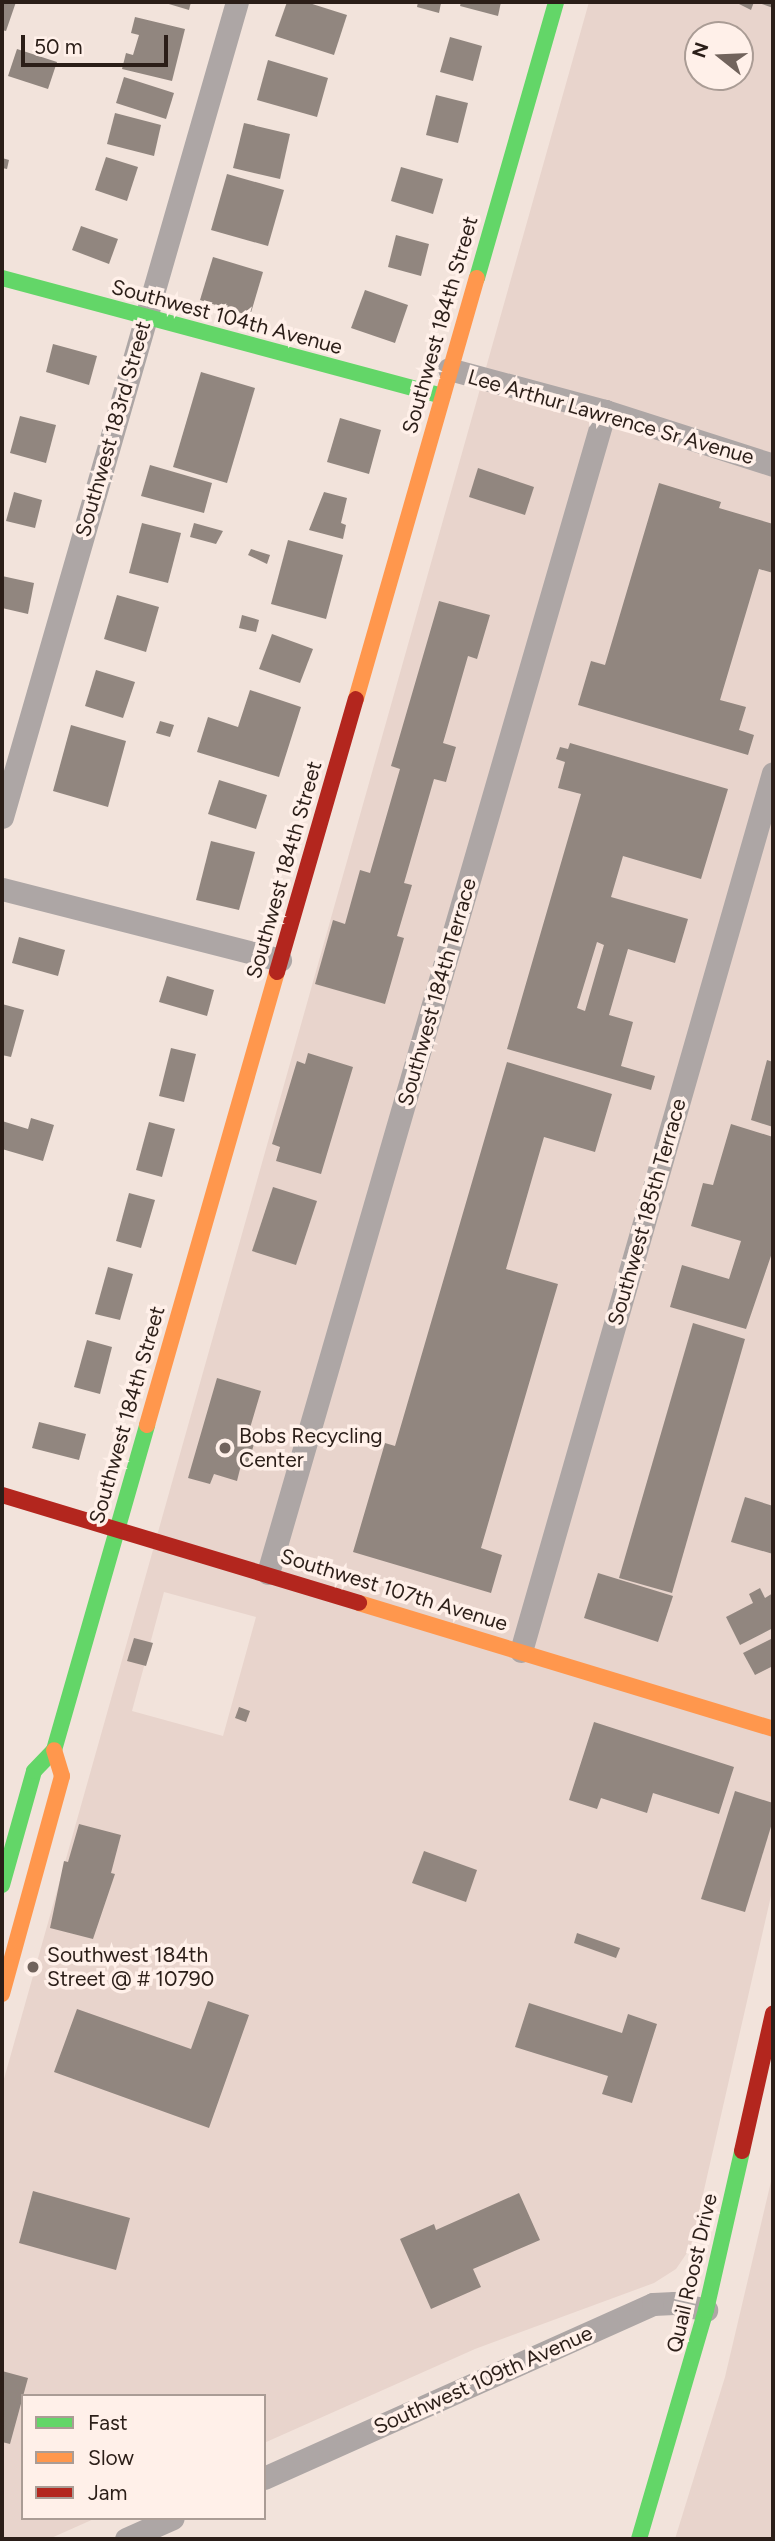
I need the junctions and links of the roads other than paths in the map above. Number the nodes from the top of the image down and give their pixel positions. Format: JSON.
{"nodes":[{"id":1,"x":237,"y":2,"type":"edge"},
{"id":2,"x":556,"y":2,"type":"edge"},
{"id":3,"x":2,"y":278,"type":"edge"},
{"id":4,"x":145,"y":316,"type":"junction"},
{"id":5,"x":449,"y":369,"type":"junction"},
{"id":6,"x":442,"y":396,"type":"junction"},
{"id":7,"x":605,"y":411,"type":"junction"},
{"id":8,"x":773,"y":465,"type":"edge"},
{"id":9,"x":773,"y":773,"type":"edge"},
{"id":10,"x":2,"y":817,"type":"edge"},
{"id":11,"x":2,"y":889,"type":"edge"},
{"id":12,"x":280,"y":960,"type":"junction"},
{"id":13,"x":2,"y":1495,"type":"edge"},
{"id":14,"x":116,"y":1527,"type":"junction"},
{"id":15,"x":268,"y":1573,"type":"junction"},
{"id":16,"x":521,"y":1651,"type":"junction"},
{"id":17,"x":773,"y":1729,"type":"edge"},
{"id":18,"x":54,"y":1750,"type":"junction"},
{"id":19,"x":2,"y":1885,"type":"edge"},
{"id":20,"x":2,"y":1994,"type":"edge"},
{"id":21,"x":773,"y":2013,"type":"edge"},
{"id":22,"x":706,"y":2310,"type":"junction"},
{"id":23,"x":266,"y":2477,"type":"edge"},
{"id":24,"x":169,"y":2520,"type":"edge"},
{"id":25,"x":126,"y":2539,"type":"edge"},
{"id":26,"x":639,"y":2539,"type":"edge"}],
"edges":[{"from":1,"to":4,"type":"street","name":"Southwest 183rd Street"},
{"from":2,"to":5,"type":"main road","name":"Southwest 184th Street"},
{"from":3,"to":4,"type":"main road","name":"Southwest 104th Avenue"},
{"from":4,"to":6,"type":"main road","name":"Southwest 104th Avenue"},
{"from":4,"to":10,"type":"street","name":"Southwest 183rd Street"},
{"from":5,"to":6,"type":"main road","name":"Southwest 184th Street"},
{"from":5,"to":7,"type":"street","name":"Lee Arthur Lawrence Sr Avenue"},
{"from":6,"to":12,"type":"main road","name":"Southwest 184th Street"},
{"from":7,"to":8,"type":"street","name":"Lee Arthur Lawrence Sr Avenue"},
{"from":7,"to":15,"type":"street","name":"Southwest 184th Terrace"},
{"from":9,"to":16,"type":"street","name":"Southwest 185th Terrace"},
{"from":11,"to":12,"type":"street"},
{"from":12,"to":14,"type":"main road","name":"Southwest 184th Street"},
{"from":13,"to":14,"type":"main road","name":"Southwest 107th Avenue"},
{"from":14,"to":15,"type":"main road","name":"Southwest 107th Avenue"},
{"from":14,"to":18,"type":"main road","name":"Southwest 184th Street"},
{"from":15,"to":16,"type":"main road","name":"Southwest 107th Avenue"},
{"from":16,"to":17,"type":"main road","name":"Southwest 107th Avenue"},
{"from":18,"to":19,"type":"main road","name":"Southwest 184th Street"},
{"from":18,"to":20,"type":"main road","name":"Southwest 184th Street"},
{"from":21,"to":22,"type":"main road","name":"Quail Roost Drive"},
{"from":22,"to":23,"type":"street","name":"Southwest 109th Avenue"},
{"from":22,"to":26,"type":"main road","name":"Quail Roost Drive"},
{"from":24,"to":25,"type":"street"}]}
